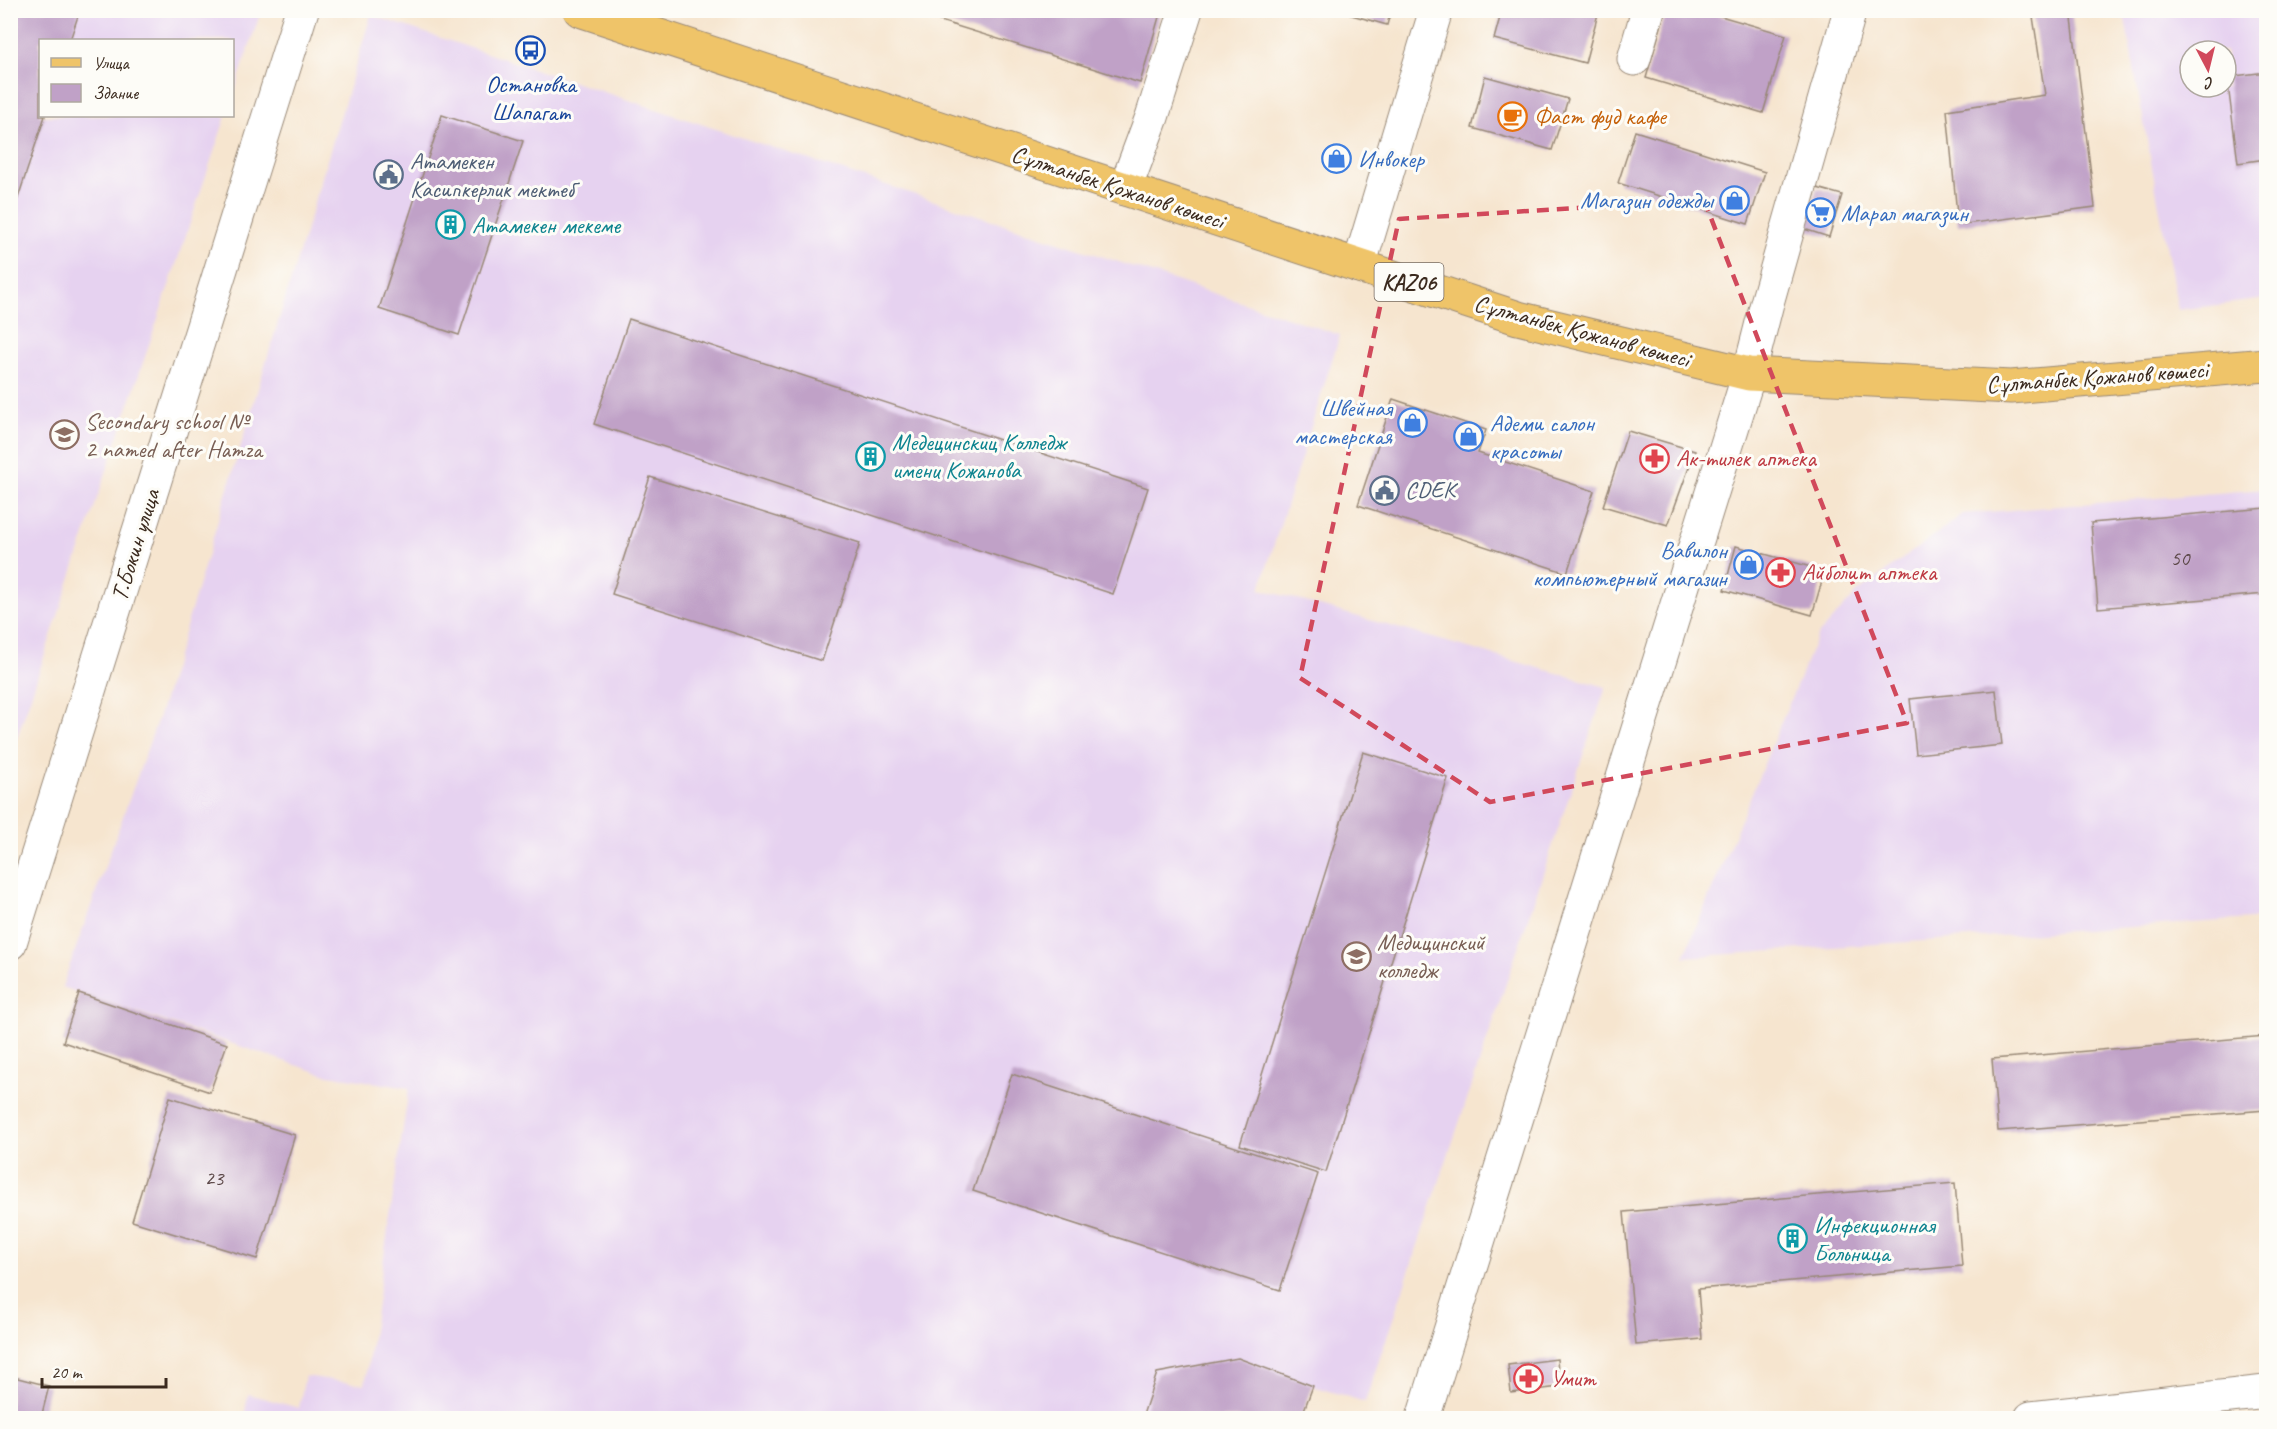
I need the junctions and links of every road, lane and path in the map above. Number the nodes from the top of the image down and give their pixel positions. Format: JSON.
{"nodes":[{"id":1,"x":302,"y":10,"type":"edge"},
{"id":2,"x":580,"y":10,"type":"edge"},
{"id":3,"x":1186,"y":10,"type":"edge"},
{"id":4,"x":1436,"y":10,"type":"edge"},
{"id":5,"x":1648,"y":10,"type":"edge"},
{"id":6,"x":1850,"y":10,"type":"edge"},
{"id":7,"x":1635,"y":59,"type":"dead end"},
{"id":8,"x":1125,"y":189,"type":"junction"},
{"id":9,"x":1359,"y":266,"type":"junction"},
{"id":10,"x":2266,"y":365,"type":"edge"},
{"id":11,"x":1749,"y":374,"type":"junction"},
{"id":12,"x":10,"y":943,"type":"edge"},
{"id":13,"x":2266,"y":1392,"type":"edge"},
{"id":14,"x":1423,"y":1419,"type":"edge"},
{"id":15,"x":2031,"y":1419,"type":"edge"}],
"edges":[{"from":1,"to":12,"type":"street","name":"Т.Бокин улица"},
{"from":2,"to":8,"type":"main road","name":"Сұлтанбек Қожанов көшесі","number":"KАZ06"},
{"from":3,"to":8,"type":"street"},
{"from":4,"to":9,"type":"street"},
{"from":5,"to":7,"type":"street"},
{"from":6,"to":11,"type":"street"},
{"from":8,"to":9,"type":"main road","name":"Сұлтанбек Қожанов көшесі","number":"KАZ06"},
{"from":9,"to":11,"type":"main road","name":"Сұлтанбек Қожанов көшесі","number":"KАZ06"},
{"from":10,"to":11,"type":"main road","name":"Сұлтанбек Қожанов көшесі","number":"KАZ06"},
{"from":11,"to":14,"type":"street"},
{"from":13,"to":15,"type":"street"}]}
